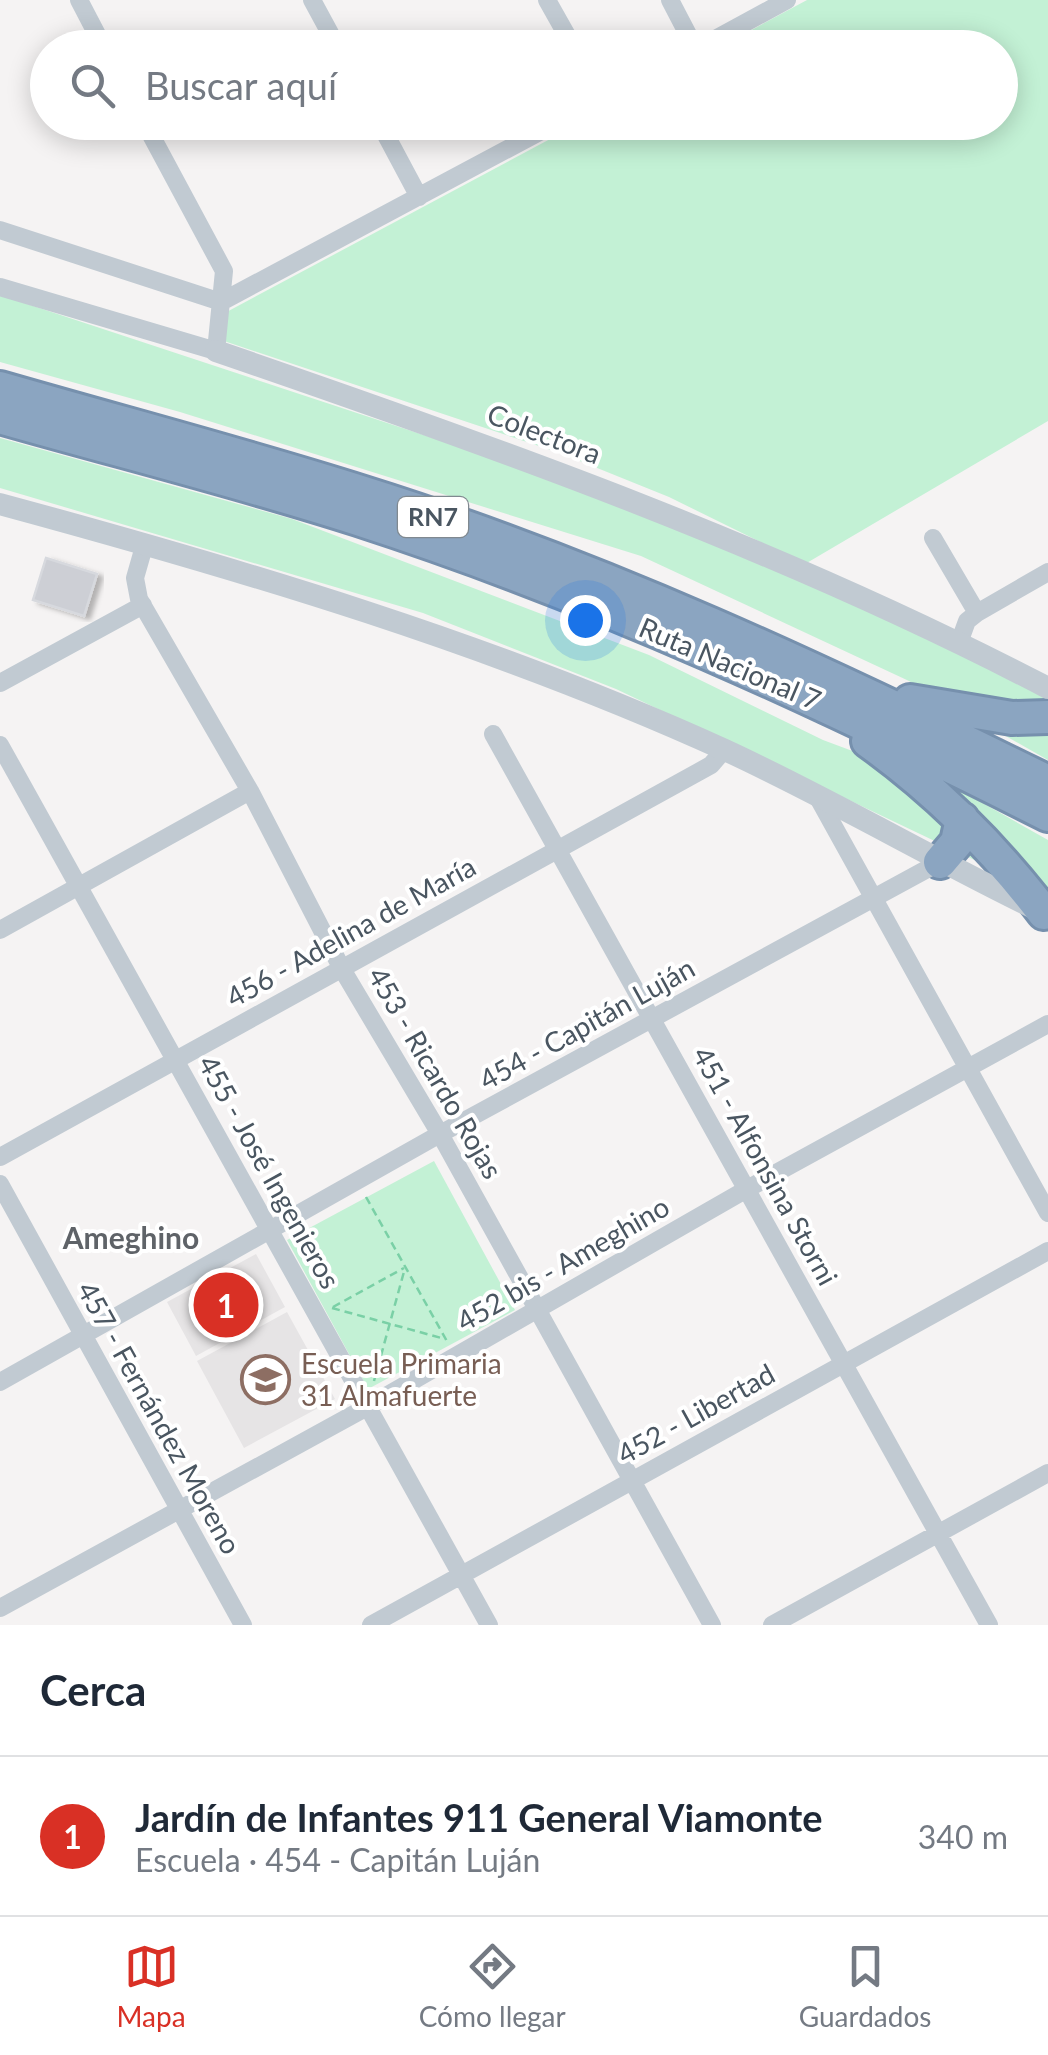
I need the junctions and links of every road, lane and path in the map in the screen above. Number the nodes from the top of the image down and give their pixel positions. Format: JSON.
{"nodes":[{"id":1,"x":79,"y":0,"type":"edge"},
{"id":2,"x":312,"y":0,"type":"edge"},
{"id":3,"x":547,"y":0,"type":"edge"},
{"id":4,"x":670,"y":0,"type":"edge"},
{"id":5,"x":787,"y":0,"type":"edge"},
{"id":6,"x":95,"y":30,"type":"edge"},
{"id":7,"x":328,"y":30,"type":"edge"},
{"id":8,"x":564,"y":30,"type":"edge"},
{"id":9,"x":687,"y":30,"type":"edge"},
{"id":10,"x":731,"y":30,"type":"edge"},
{"id":11,"x":154,"y":140,"type":"edge"},
{"id":12,"x":389,"y":140,"type":"edge"},
{"id":13,"x":524,"y":140,"type":"edge"},
{"id":14,"x":419,"y":196,"type":"junction"},
{"id":15,"x":0,"y":230,"type":"edge"},
{"id":16,"x":0,"y":287,"type":"edge"},
{"id":17,"x":221,"y":302,"type":"junction"},
{"id":18,"x":216,"y":350,"type":"junction"},
{"id":19,"x":0,"y":388,"type":"edge"},
{"id":20,"x":0,"y":417,"type":"edge"},
{"id":21,"x":0,"y":504,"type":"edge"},
{"id":22,"x":933,"y":538,"type":"dead end"},
{"id":23,"x":145,"y":543,"type":"junction"},
{"id":24,"x":1048,"y":572,"type":"edge"},
{"id":25,"x":143,"y":605,"type":"junction"},
{"id":26,"x":977,"y":613,"type":"junction"},
{"id":27,"x":959,"y":644,"type":"junction"},
{"id":28,"x":0,"y":683,"type":"edge"},
{"id":29,"x":776,"y":683,"type":"junction"},
{"id":30,"x":852,"y":687,"type":"junction"},
{"id":31,"x":1048,"y":688,"type":"edge"},
{"id":32,"x":1048,"y":717,"type":"edge"},
{"id":33,"x":493,"y":734,"type":"dead end"},
{"id":34,"x":0,"y":745,"type":"edge"},
{"id":35,"x":724,"y":750,"type":"junction"},
{"id":36,"x":1048,"y":782,"type":"edge"},
{"id":37,"x":250,"y":792,"type":"junction"},
{"id":38,"x":817,"y":796,"type":"junction"},
{"id":39,"x":1048,"y":815,"type":"edge"},
{"id":40,"x":962,"y":818,"type":"junction"},
{"id":41,"x":559,"y":851,"type":"junction"},
{"id":42,"x":940,"y":862,"type":"junction"},
{"id":43,"x":79,"y":886,"type":"junction"},
{"id":44,"x":874,"y":896,"type":"junction"},
{"id":45,"x":1046,"y":914,"type":"edge"},
{"id":46,"x":0,"y":930,"type":"edge"},
{"id":47,"x":342,"y":968,"type":"junction"},
{"id":48,"x":652,"y":1021,"type":"junction"},
{"id":49,"x":1048,"y":1024,"type":"edge"},
{"id":50,"x":175,"y":1060,"type":"junction"},
{"id":51,"x":968,"y":1068,"type":"junction"},
{"id":52,"x":440,"y":1134,"type":"junction"},
{"id":53,"x":0,"y":1156,"type":"edge"},
{"id":54,"x":357,"y":1181,"type":"junction"},
{"id":55,"x":0,"y":1184,"type":"edge"},
{"id":56,"x":747,"y":1189,"type":"junction"},
{"id":57,"x":1048,"y":1214,"type":"edge"},
{"id":58,"x":270,"y":1230,"type":"junction"},
{"id":59,"x":1048,"y":1251,"type":"edge"},
{"id":60,"x":406,"y":1267,"type":"junction"},
{"id":61,"x":310,"y":1301,"type":"junction"},
{"id":62,"x":332,"y":1308,"type":"junction"},
{"id":63,"x":538,"y":1310,"type":"junction"},
{"id":64,"x":388,"y":1323,"type":"junction"},
{"id":65,"x":82,"y":1335,"type":"junction"},
{"id":66,"x":446,"y":1339,"type":"junction"},
{"id":67,"x":457,"y":1357,"type":"junction"},
{"id":68,"x":844,"y":1364,"type":"junction"},
{"id":69,"x":0,"y":1382,"type":"edge"},
{"id":70,"x":368,"y":1407,"type":"junction"},
{"id":71,"x":1048,"y":1473,"type":"edge"},
{"id":72,"x":632,"y":1480,"type":"junction"},
{"id":73,"x":179,"y":1510,"type":"junction"},
{"id":74,"x":938,"y":1534,"type":"junction"},
{"id":75,"x":461,"y":1575,"type":"junction"},
{"id":76,"x":0,"y":1608,"type":"edge"},
{"id":77,"x":242,"y":1625,"type":"edge"},
{"id":78,"x":371,"y":1625,"type":"edge"},
{"id":79,"x":489,"y":1625,"type":"edge"},
{"id":80,"x":712,"y":1625,"type":"edge"},
{"id":81,"x":772,"y":1625,"type":"edge"},
{"id":82,"x":988,"y":1625,"type":"edge"}],
"edges":[{"from":1,"to":6,"type":"street"},
{"from":2,"to":7,"type":"street"},
{"from":3,"to":8,"type":"street"},
{"from":4,"to":9,"type":"street"},
{"from":5,"to":10,"type":"street"},
{"from":11,"to":17,"type":"street"},
{"from":12,"to":14,"type":"street"},
{"from":13,"to":14,"type":"street"},
{"from":14,"to":17,"type":"street"},
{"from":15,"to":17,"type":"street"},
{"from":16,"to":18,"type":"street","name":"Colectora"},
{"from":17,"to":18,"type":"street"},
{"from":18,"to":27,"type":"street","name":"Colectora"},
{"from":19,"to":30,"type":"highway","name":"Ruta Nacional 7","number":"RN7"},
{"from":20,"to":29,"type":"highway","name":"Ruta Nacional 7","number":"RN7"},
{"from":21,"to":23,"type":"street"},
{"from":22,"to":26,"type":"street"},
{"from":23,"to":25,"type":"street","name":"453 - Ricardo Rojas"},
{"from":23,"to":35,"type":"street"},
{"from":24,"to":26,"type":"street"},
{"from":25,"to":28,"type":"street"},
{"from":25,"to":37,"type":"street","name":"453 - Ricardo Rojas"},
{"from":26,"to":27,"type":"street"},
{"from":27,"to":31,"type":"street","name":"Colectora"},
{"from":29,"to":39,"type":"highway","name":"Ruta Nacional 7","number":"RN7"},
{"from":29,"to":40,"type":"highway"},
{"from":30,"to":32,"type":"highway"},
{"from":30,"to":36,"type":"highway","name":"Ruta Nacional 7","number":"RN7"},
{"from":33,"to":41,"type":"street","name":"451 - Alfonsina Storni"},
{"from":34,"to":43,"type":"street","name":"455 - José Ingenieros"},
{"from":35,"to":38,"type":"street"},
{"from":35,"to":41,"type":"street","name":"456 - Adelina de María"},
{"from":37,"to":43,"type":"street"},
{"from":37,"to":47,"type":"street","name":"453 - Ricardo Rojas"},
{"from":38,"to":42,"type":"street"},
{"from":38,"to":44,"type":"street"},
{"from":40,"to":42,"type":"highway"},
{"from":40,"to":45,"type":"highway"},
{"from":41,"to":47,"type":"street","name":"456 - Adelina de María"},
{"from":41,"to":48,"type":"street","name":"451 - Alfonsina Storni"},
{"from":42,"to":44,"type":"street","name":"454 - Capitán Luján"},
{"from":42,"to":45,"type":"street"},
{"from":43,"to":46,"type":"street"},
{"from":43,"to":50,"type":"street","name":"455 - José Ingenieros"},
{"from":44,"to":48,"type":"street","name":"454 - Capitán Luján"},
{"from":44,"to":51,"type":"street"},
{"from":47,"to":50,"type":"street","name":"456 - Adelina de María"},
{"from":47,"to":52,"type":"street","name":"453 - Ricardo Rojas"},
{"from":48,"to":52,"type":"street","name":"454 - Capitán Luján"},
{"from":48,"to":56,"type":"street","name":"451 - Alfonsina Storni"},
{"from":49,"to":51,"type":"street","name":"452 bis - Ameghino"},
{"from":50,"to":53,"type":"street","name":"456 - Adelina de María"},
{"from":50,"to":58,"type":"street","name":"455 - José Ingenieros"},
{"from":51,"to":56,"type":"street","name":"452 bis - Ameghino"},
{"from":51,"to":57,"type":"street"},
{"from":52,"to":54,"type":"street","name":"454 - Capitán Luján"},
{"from":52,"to":63,"type":"street","name":"453 - Ricardo Rojas"},
{"from":54,"to":58,"type":"street","name":"454 - Capitán Luján"},
{"from":54,"to":60,"type":"path"},
{"from":55,"to":65,"type":"street","name":"457 - Fernández Moreno"},
{"from":56,"to":63,"type":"street","name":"452 bis - Ameghino"},
{"from":56,"to":68,"type":"street","name":"451 - Alfonsina Storni"},
{"from":58,"to":61,"type":"street","name":"455 - José Ingenieros"},
{"from":58,"to":65,"type":"street","name":"454 - Capitán Luján"},
{"from":59,"to":68,"type":"street","name":"452 - Libertad"},
{"from":60,"to":62,"type":"path"},
{"from":60,"to":64,"type":"path"},
{"from":60,"to":66,"type":"path"},
{"from":61,"to":62,"type":"path"},
{"from":61,"to":70,"type":"street","name":"455 - José Ingenieros"},
{"from":62,"to":64,"type":"path"},
{"from":63,"to":67,"type":"street","name":"452 bis - Ameghino"},
{"from":63,"to":72,"type":"street","name":"453 - Ricardo Rojas"},
{"from":64,"to":66,"type":"path"},
{"from":64,"to":70,"type":"path"},
{"from":65,"to":69,"type":"street","name":"454 - Capitán Luján"},
{"from":65,"to":73,"type":"street","name":"457 - Fernández Moreno"},
{"from":66,"to":67,"type":"path"},
{"from":67,"to":70,"type":"street","name":"452 bis - Ameghino"},
{"from":68,"to":72,"type":"street","name":"452 - Libertad"},
{"from":68,"to":74,"type":"street","name":"451 - Alfonsina Storni"},
{"from":70,"to":73,"type":"street","name":"452 bis - Ameghino"},
{"from":70,"to":75,"type":"street","name":"455 - José Ingenieros"},
{"from":71,"to":74,"type":"street"},
{"from":72,"to":75,"type":"street","name":"452 - Libertad"},
{"from":72,"to":80,"type":"street","name":"453 - Ricardo Rojas"},
{"from":73,"to":76,"type":"street","name":"452 bis - Ameghino"},
{"from":73,"to":77,"type":"street","name":"457 - Fernández Moreno"},
{"from":74,"to":81,"type":"street"},
{"from":74,"to":82,"type":"street","name":"451 - Alfonsina Storni"},
{"from":75,"to":78,"type":"street","name":"452 - Libertad"},
{"from":75,"to":79,"type":"street","name":"455 - José Ingenieros"}]}
